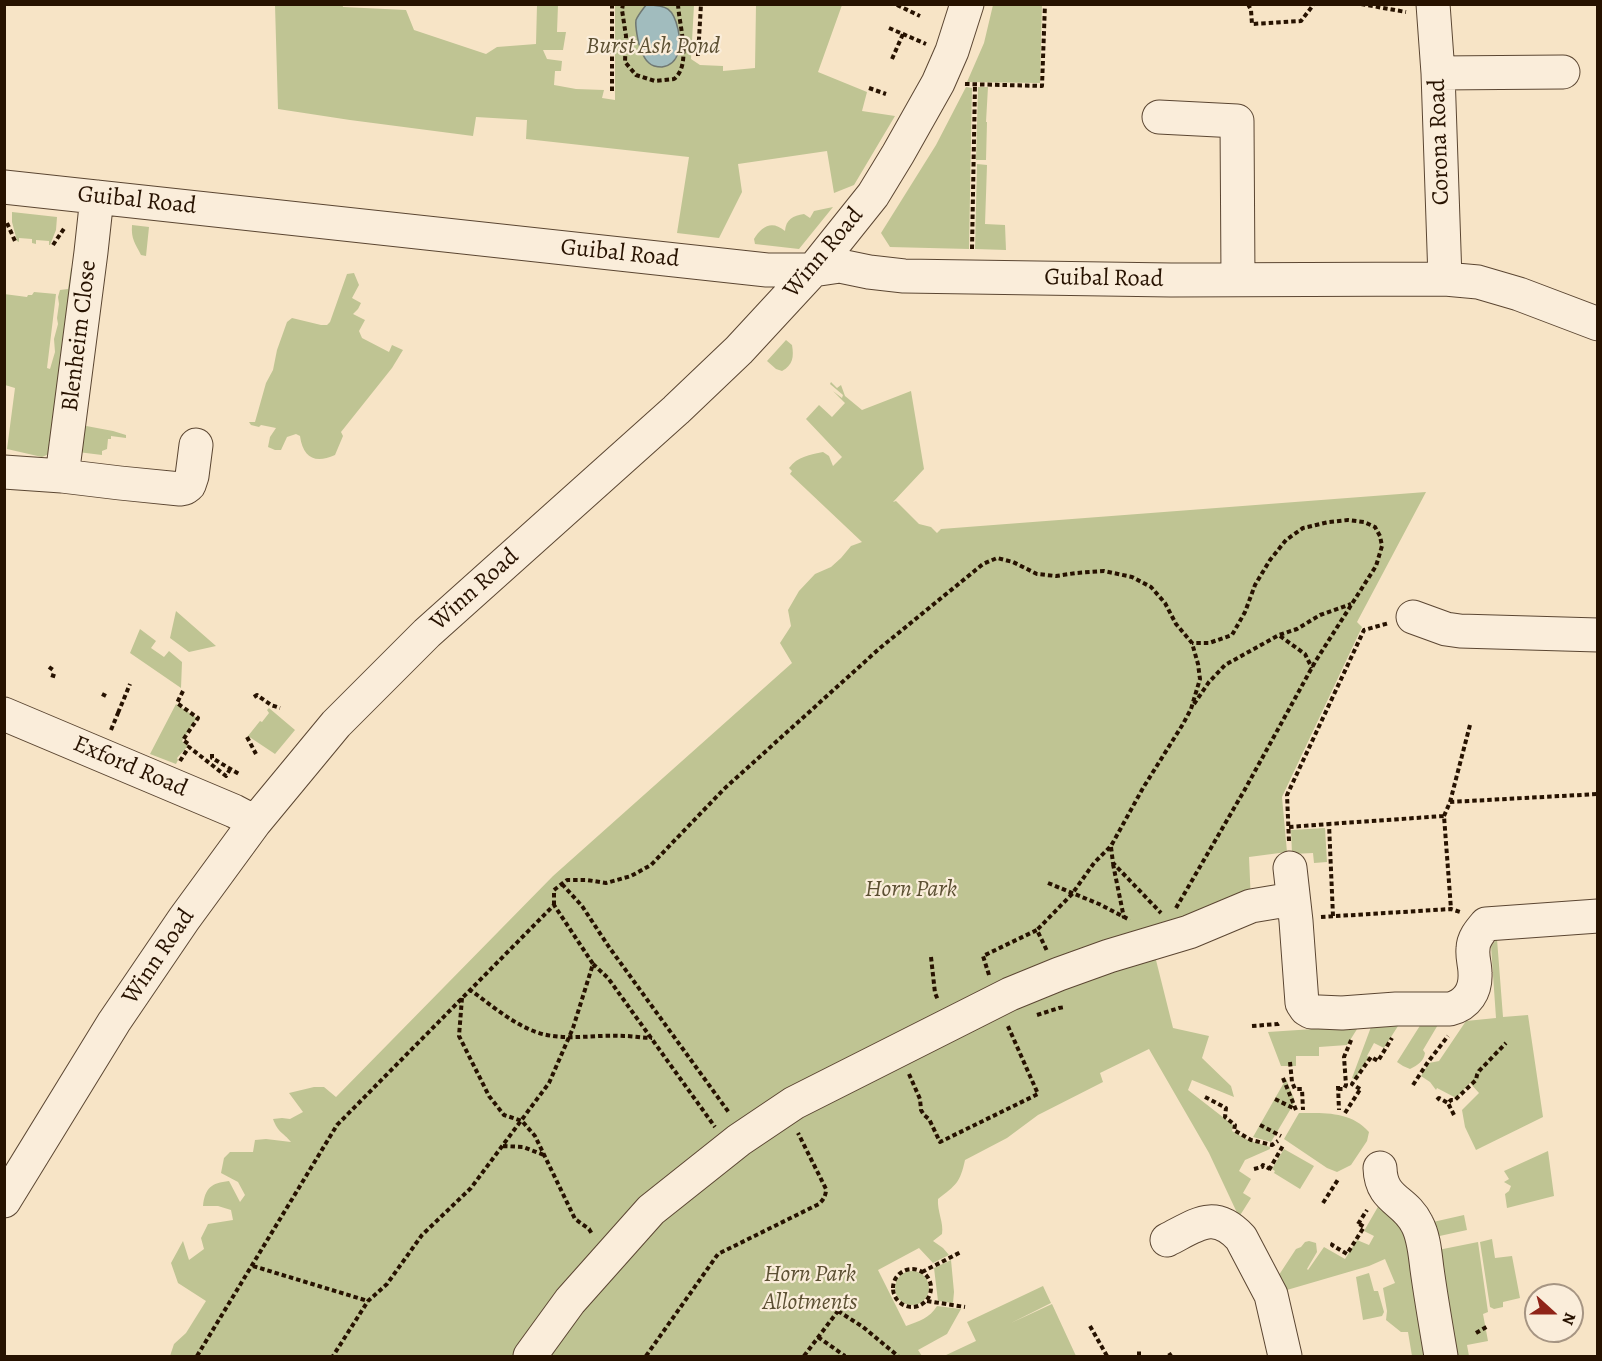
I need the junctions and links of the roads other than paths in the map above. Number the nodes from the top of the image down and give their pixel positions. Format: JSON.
{"nodes":[{"id":1,"x":967,"y":4,"type":"edge"},
{"id":2,"x":1433,"y":11,"type":"edge"},
{"id":3,"x":1563,"y":72,"type":"dead end"},
{"id":4,"x":1438,"y":73,"type":"junction"},
{"id":5,"x":1159,"y":117,"type":"dead end"},
{"id":6,"x":4,"y":187,"type":"edge"},
{"id":7,"x":97,"y":197,"type":"junction"},
{"id":8,"x":813,"y":270,"type":"junction"},
{"id":9,"x":1238,"y":279,"type":"junction"},
{"id":10,"x":1445,"y":279,"type":"junction"},
{"id":11,"x":1598,"y":324,"type":"edge"},
{"id":12,"x":196,"y":445,"type":"dead end"},
{"id":13,"x":4,"y":472,"type":"edge"},
{"id":14,"x":62,"y":476,"type":"junction"},
{"id":15,"x":1413,"y":617,"type":"road end"},
{"id":16,"x":1598,"y":635,"type":"edge"},
{"id":17,"x":4,"y":714,"type":"edge"},
{"id":18,"x":255,"y":822,"type":"junction"},
{"id":19,"x":1598,"y":916,"type":"edge"},
{"id":20,"x":1380,"y":1168,"type":"dead end"},
{"id":21,"x":8,"y":1186,"type":"edge"},
{"id":22,"x":1167,"y":1239,"type":"dead end"},
{"id":23,"x":530,"y":1356,"type":"edge"},
{"id":24,"x":1285,"y":1356,"type":"edge"},
{"id":25,"x":1440,"y":1356,"type":"edge"}],
"edges":[{"from":1,"to":8,"type":"street","name":"Winn Road"},
{"from":2,"to":4,"type":"street","name":"Corona Road"},
{"from":3,"to":4,"type":"street"},
{"from":4,"to":10,"type":"street","name":"Corona Road"},
{"from":5,"to":9,"type":"street"},
{"from":6,"to":7,"type":"street","name":"Guibal Road"},
{"from":7,"to":8,"type":"street","name":"Guibal Road"},
{"from":7,"to":14,"type":"street","name":"Blenheim Close"},
{"from":8,"to":9,"type":"street","name":"Guibal Road"},
{"from":8,"to":18,"type":"street","name":"Winn Road"},
{"from":9,"to":10,"type":"street","name":"Guibal Road"},
{"from":10,"to":11,"type":"street","name":"Guibal Road"},
{"from":12,"to":14,"type":"street"},
{"from":13,"to":14,"type":"street"},
{"from":15,"to":16,"type":"street"},
{"from":17,"to":18,"type":"street","name":"Exford Road"},
{"from":18,"to":21,"type":"street","name":"Winn Road"},
{"from":19,"to":23,"type":"street"},
{"from":20,"to":25,"type":"street"},
{"from":22,"to":24,"type":"street"}]}
